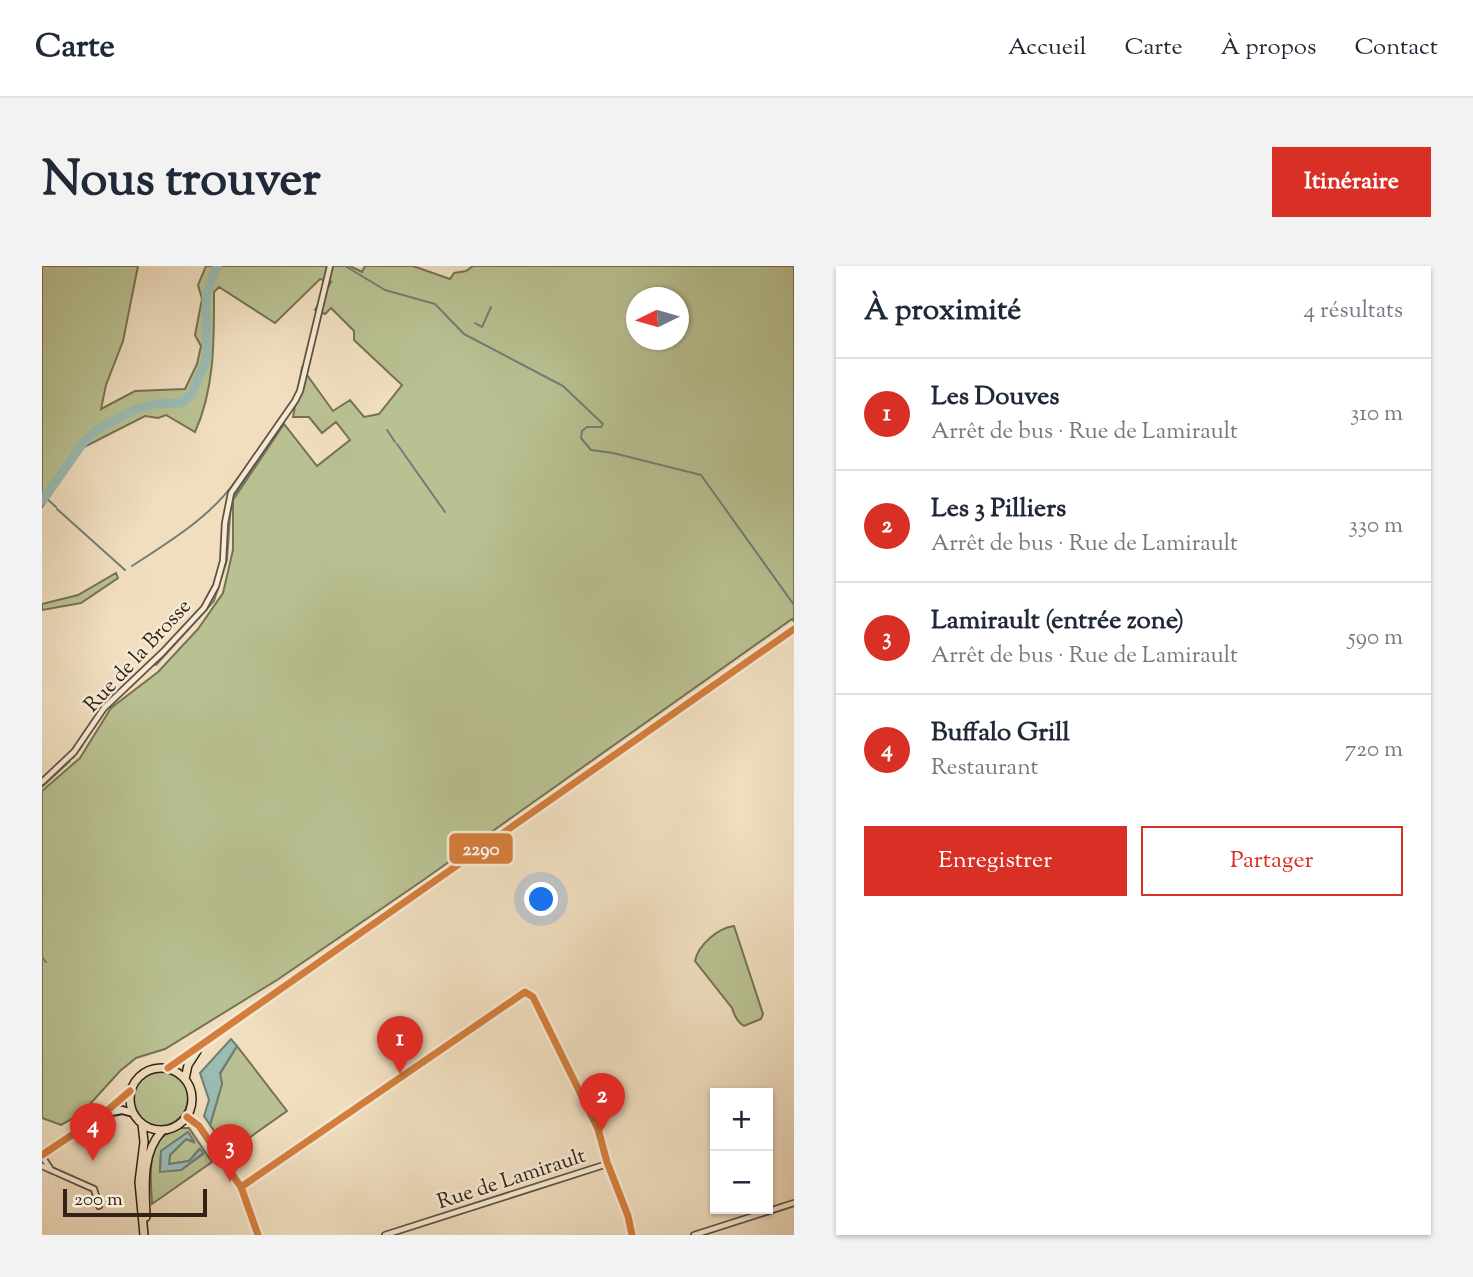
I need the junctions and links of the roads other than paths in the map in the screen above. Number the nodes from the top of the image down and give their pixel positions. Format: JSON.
{"nodes":[{"id":1,"x":330,"y":266,"type":"edge"},
{"id":2,"x":794,"y":629,"type":"edge"},
{"id":3,"x":42,"y":782,"type":"edge"},
{"id":4,"x":199,"y":1048,"type":"junction"},
{"id":5,"x":168,"y":1068,"type":"junction"},
{"id":6,"x":185,"y":1079,"type":"junction"},
{"id":7,"x":130,"y":1091,"type":"junction"},
{"id":8,"x":132,"y":1113,"type":"junction"},
{"id":9,"x":102,"y":1115,"type":"junction"},
{"id":10,"x":187,"y":1117,"type":"junction"},
{"id":11,"x":142,"y":1124,"type":"junction"},
{"id":12,"x":162,"y":1131,"type":"junction"},
{"id":13,"x":42,"y":1147,"type":"edge"},
{"id":14,"x":52,"y":1148,"type":"junction"},
{"id":15,"x":42,"y":1155,"type":"edge"},
{"id":16,"x":607,"y":1162,"type":"junction"},
{"id":17,"x":42,"y":1166,"type":"edge"},
{"id":18,"x":51,"y":1171,"type":"junction"},
{"id":19,"x":241,"y":1187,"type":"junction"},
{"id":20,"x":794,"y":1203,"type":"edge"},
{"id":21,"x":99,"y":1206,"type":"dead end"},
{"id":22,"x":146,"y":1235,"type":"edge"},
{"id":23,"x":258,"y":1235,"type":"edge"},
{"id":24,"x":384,"y":1235,"type":"edge"},
{"id":25,"x":632,"y":1235,"type":"edge"},
{"id":26,"x":694,"y":1235,"type":"edge"}],
"edges":[{"from":1,"to":3,"type":"street","name":"Rue de la Brosse"},
{"from":2,"to":4,"type":"main road"},
{"from":4,"to":5,"type":"main road"},
{"from":4,"to":6,"type":"main road"},
{"from":5,"to":6,"type":"main road"},
{"from":5,"to":7,"type":"main road"},
{"from":6,"to":10,"type":"main road"},
{"from":7,"to":8,"type":"main road"},
{"from":7,"to":9,"type":"main road"},
{"from":8,"to":9,"type":"main road"},
{"from":8,"to":11,"type":"main road"},
{"from":9,"to":14,"type":"main road"},
{"from":10,"to":12,"type":"main road"},
{"from":10,"to":19,"type":"street"},
{"from":11,"to":12,"type":"main road"},
{"from":11,"to":22,"type":"main road"},
{"from":12,"to":22,"type":"main road"},
{"from":13,"to":14,"type":"main road"},
{"from":14,"to":15,"type":"main road"},
{"from":15,"to":18,"type":"street"},
{"from":16,"to":19,"type":"street","name":"Rue de Lamirault"},
{"from":16,"to":24,"type":"street","name":"Rue de Lamirault"},
{"from":16,"to":25,"type":"street"},
{"from":17,"to":18,"type":"street"},
{"from":18,"to":21,"type":"street"},
{"from":19,"to":23,"type":"street"},
{"from":20,"to":26,"type":"street"}]}
